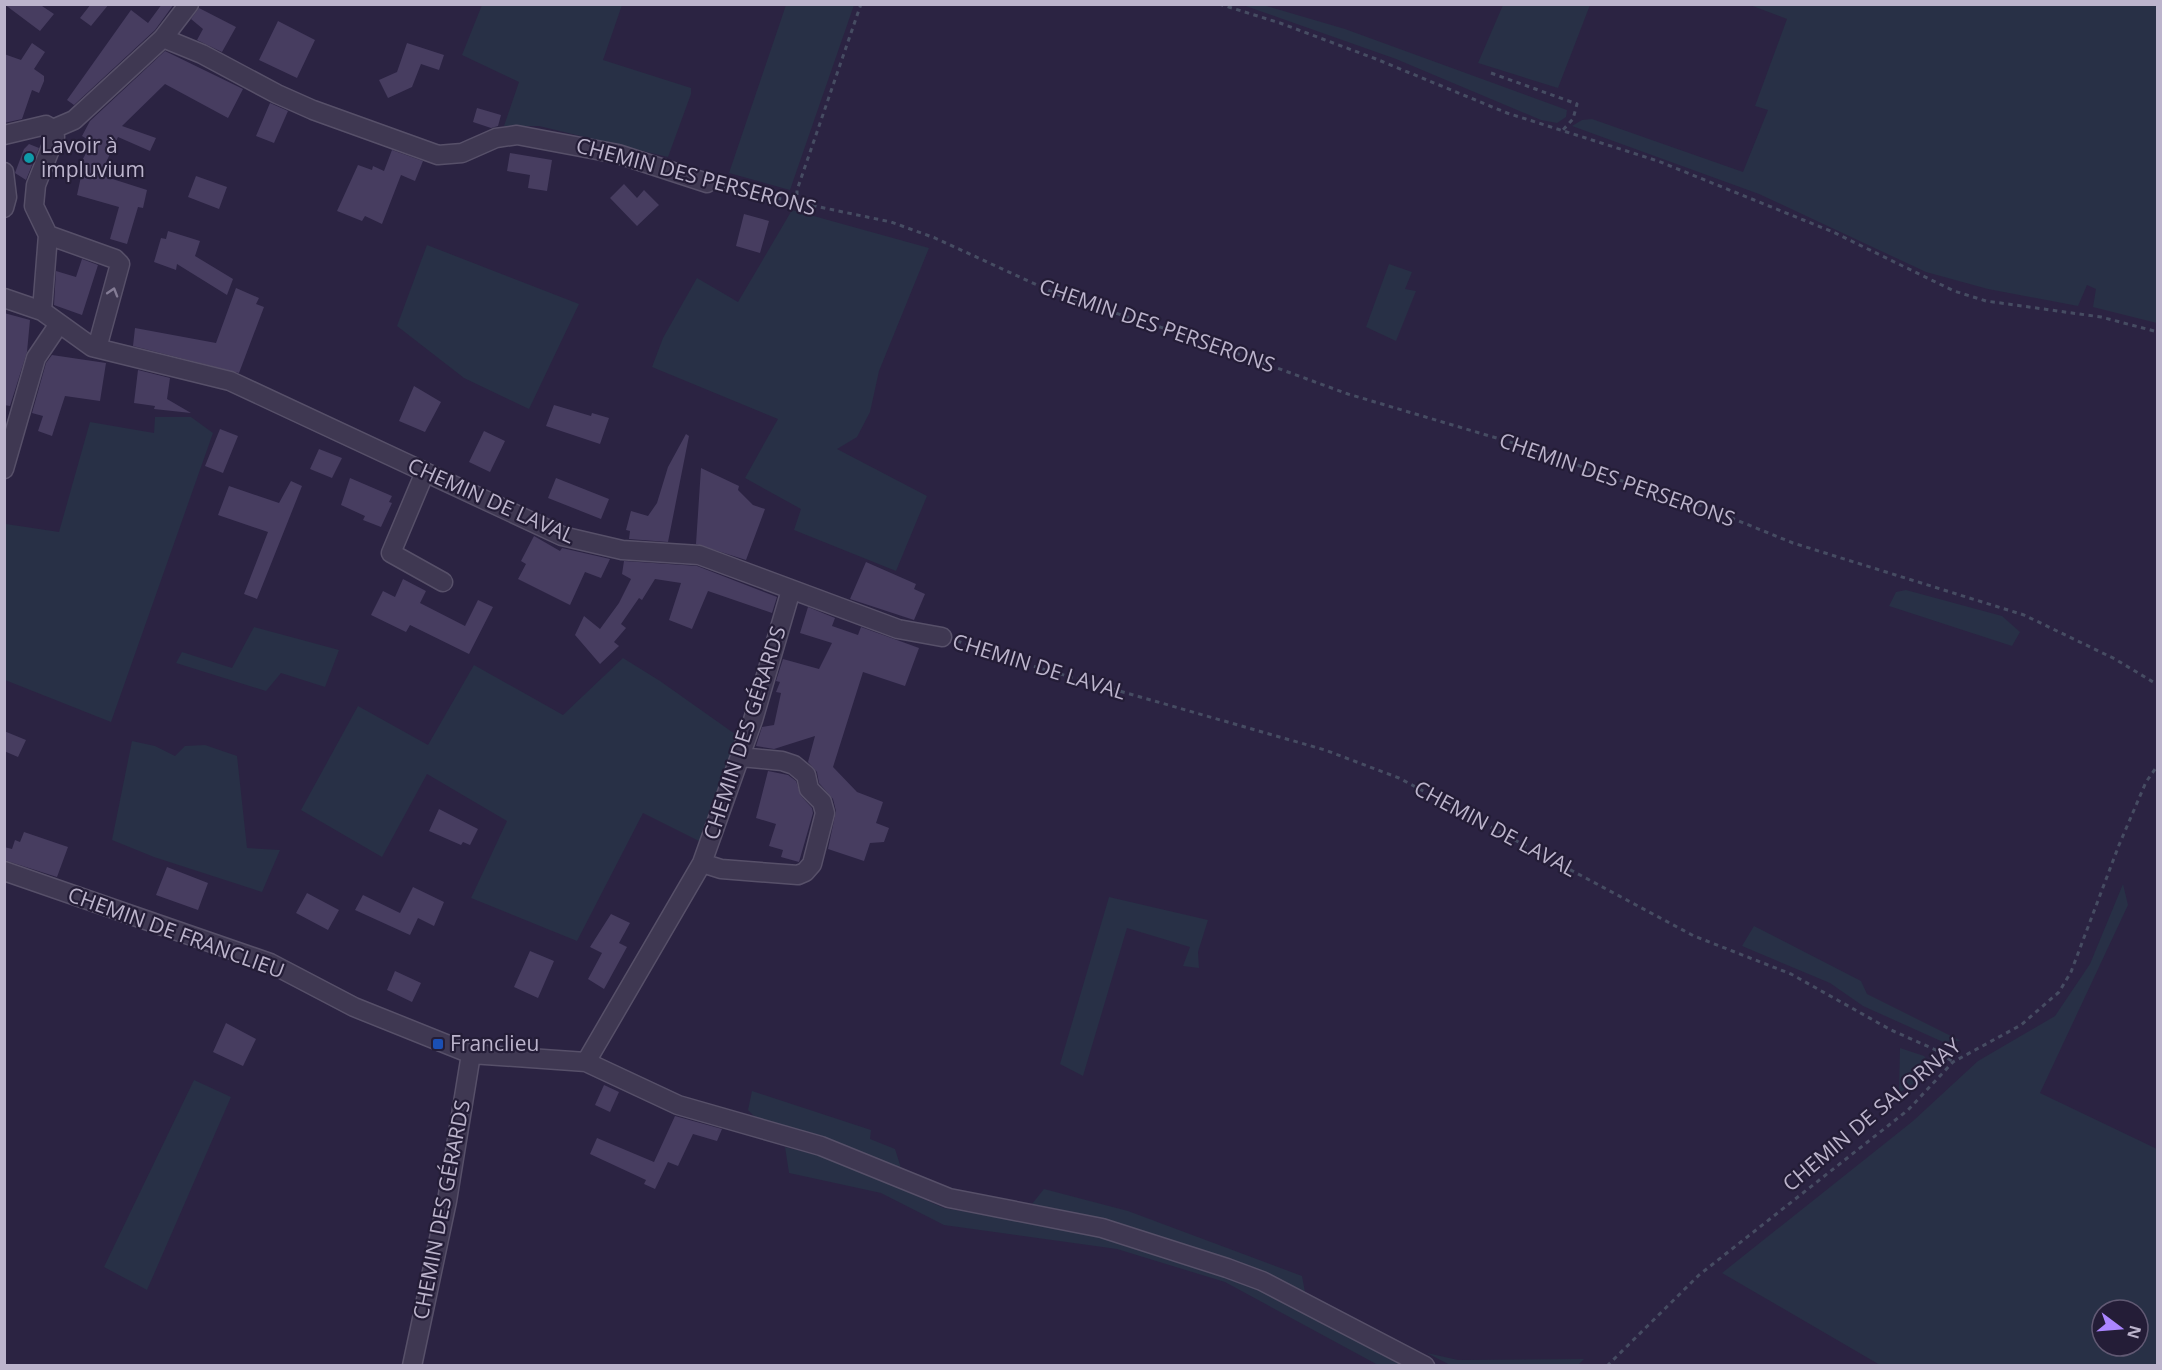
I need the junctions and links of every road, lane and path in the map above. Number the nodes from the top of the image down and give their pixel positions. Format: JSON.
{"nodes":[{"id":1,"x":189,"y":4,"type":"edge"},
{"id":2,"x":861,"y":4,"type":"edge"},
{"id":3,"x":1219,"y":4,"type":"edge"},
{"id":4,"x":163,"y":38,"type":"junction"},
{"id":5,"x":1491,"y":73,"type":"dead end"},
{"id":6,"x":53,"y":129,"type":"junction"},
{"id":7,"x":1561,"y":132,"type":"junction"},
{"id":8,"x":4,"y":135,"type":"edge"},
{"id":9,"x":4,"y":172,"type":"edge"},
{"id":10,"x":707,"y":183,"type":"joint"},
{"id":11,"x":6,"y":203,"type":"edge"},
{"id":12,"x":797,"y":204,"type":"junction"},
{"id":13,"x":34,"y":206,"type":"junction"},
{"id":14,"x":48,"y":235,"type":"junction"},
{"id":15,"x":4,"y":298,"type":"edge"},
{"id":16,"x":42,"y":311,"type":"junction"},
{"id":17,"x":59,"y":324,"type":"junction"},
{"id":18,"x":2157,"y":332,"type":"edge"},
{"id":19,"x":97,"y":348,"type":"junction"},
{"id":20,"x":4,"y":469,"type":"edge"},
{"id":21,"x":425,"y":472,"type":"junction"},
{"id":22,"x":443,"y":582,"type":"dead end"},
{"id":23,"x":791,"y":590,"type":"junction"},
{"id":24,"x":942,"y":637,"type":"joint"},
{"id":25,"x":2157,"y":685,"type":"edge"},
{"id":26,"x":741,"y":758,"type":"junction"},
{"id":27,"x":2157,"y":765,"type":"edge"},
{"id":28,"x":702,"y":863,"type":"junction"},
{"id":29,"x":4,"y":871,"type":"edge"},
{"id":30,"x":471,"y":1054,"type":"junction"},
{"id":31,"x":586,"y":1062,"type":"junction"},
{"id":32,"x":1953,"y":1062,"type":"junction"},
{"id":33,"x":412,"y":1365,"type":"edge"},
{"id":34,"x":1425,"y":1365,"type":"edge"},
{"id":35,"x":1607,"y":1365,"type":"edge"}],
"edges":[{"from":1,"to":4,"type":"street"},
{"from":2,"to":12,"type":"path"},
{"from":3,"to":7,"type":"path"},
{"from":4,"to":6,"type":"street"},
{"from":4,"to":10,"type":"street","name":"CHEMIN DES PERSERONS"},
{"from":5,"to":7,"type":"path"},
{"from":6,"to":8,"type":"street"},
{"from":6,"to":13,"type":"street"},
{"from":7,"to":18,"type":"path"},
{"from":9,"to":11,"type":"street"},
{"from":10,"to":12,"type":"path","name":"CHEMIN DES PERSERONS"},
{"from":11,"to":13,"type":"street"},
{"from":12,"to":25,"type":"path","name":"CHEMIN DES PERSERONS"},
{"from":13,"to":14,"type":"street"},
{"from":14,"to":16,"type":"street"},
{"from":19,"to":14,"type":"street","one_way":true},
{"from":15,"to":16,"type":"street","name":"CHEMIN DE LAVAL"},
{"from":16,"to":17,"type":"street","name":"CHEMIN DE LAVAL"},
{"from":17,"to":19,"type":"street","name":"CHEMIN DE LAVAL"},
{"from":17,"to":20,"type":"street"},
{"from":19,"to":21,"type":"street","name":"CHEMIN DE LAVAL"},
{"from":21,"to":22,"type":"street"},
{"from":21,"to":23,"type":"street","name":"CHEMIN DE LAVAL"},
{"from":23,"to":24,"type":"street","name":"CHEMIN DE LAVAL"},
{"from":23,"to":26,"type":"street","name":"CHEMIN DES GÉRARDS"},
{"from":24,"to":32,"type":"path","name":"CHEMIN DE LAVAL"},
{"from":26,"to":28,"type":"street","name":"CHEMIN DES GÉRARDS"},
{"from":26,"to":28,"type":"street"},
{"from":27,"to":32,"type":"path","name":"CHEMIN DE SALORNAY"},
{"from":28,"to":31,"type":"street","name":"CHEMIN DES GÉRARDS"},
{"from":29,"to":30,"type":"street","name":"CHEMIN DE FRANCLIEU"},
{"from":30,"to":31,"type":"street","name":"CHEMIN DE FRANCLIEU"},
{"from":30,"to":33,"type":"street","name":"CHEMIN DES GÉRARDS"},
{"from":31,"to":34,"type":"street"},
{"from":32,"to":35,"type":"path","name":"CHEMIN DE SALORNAY"}]}
